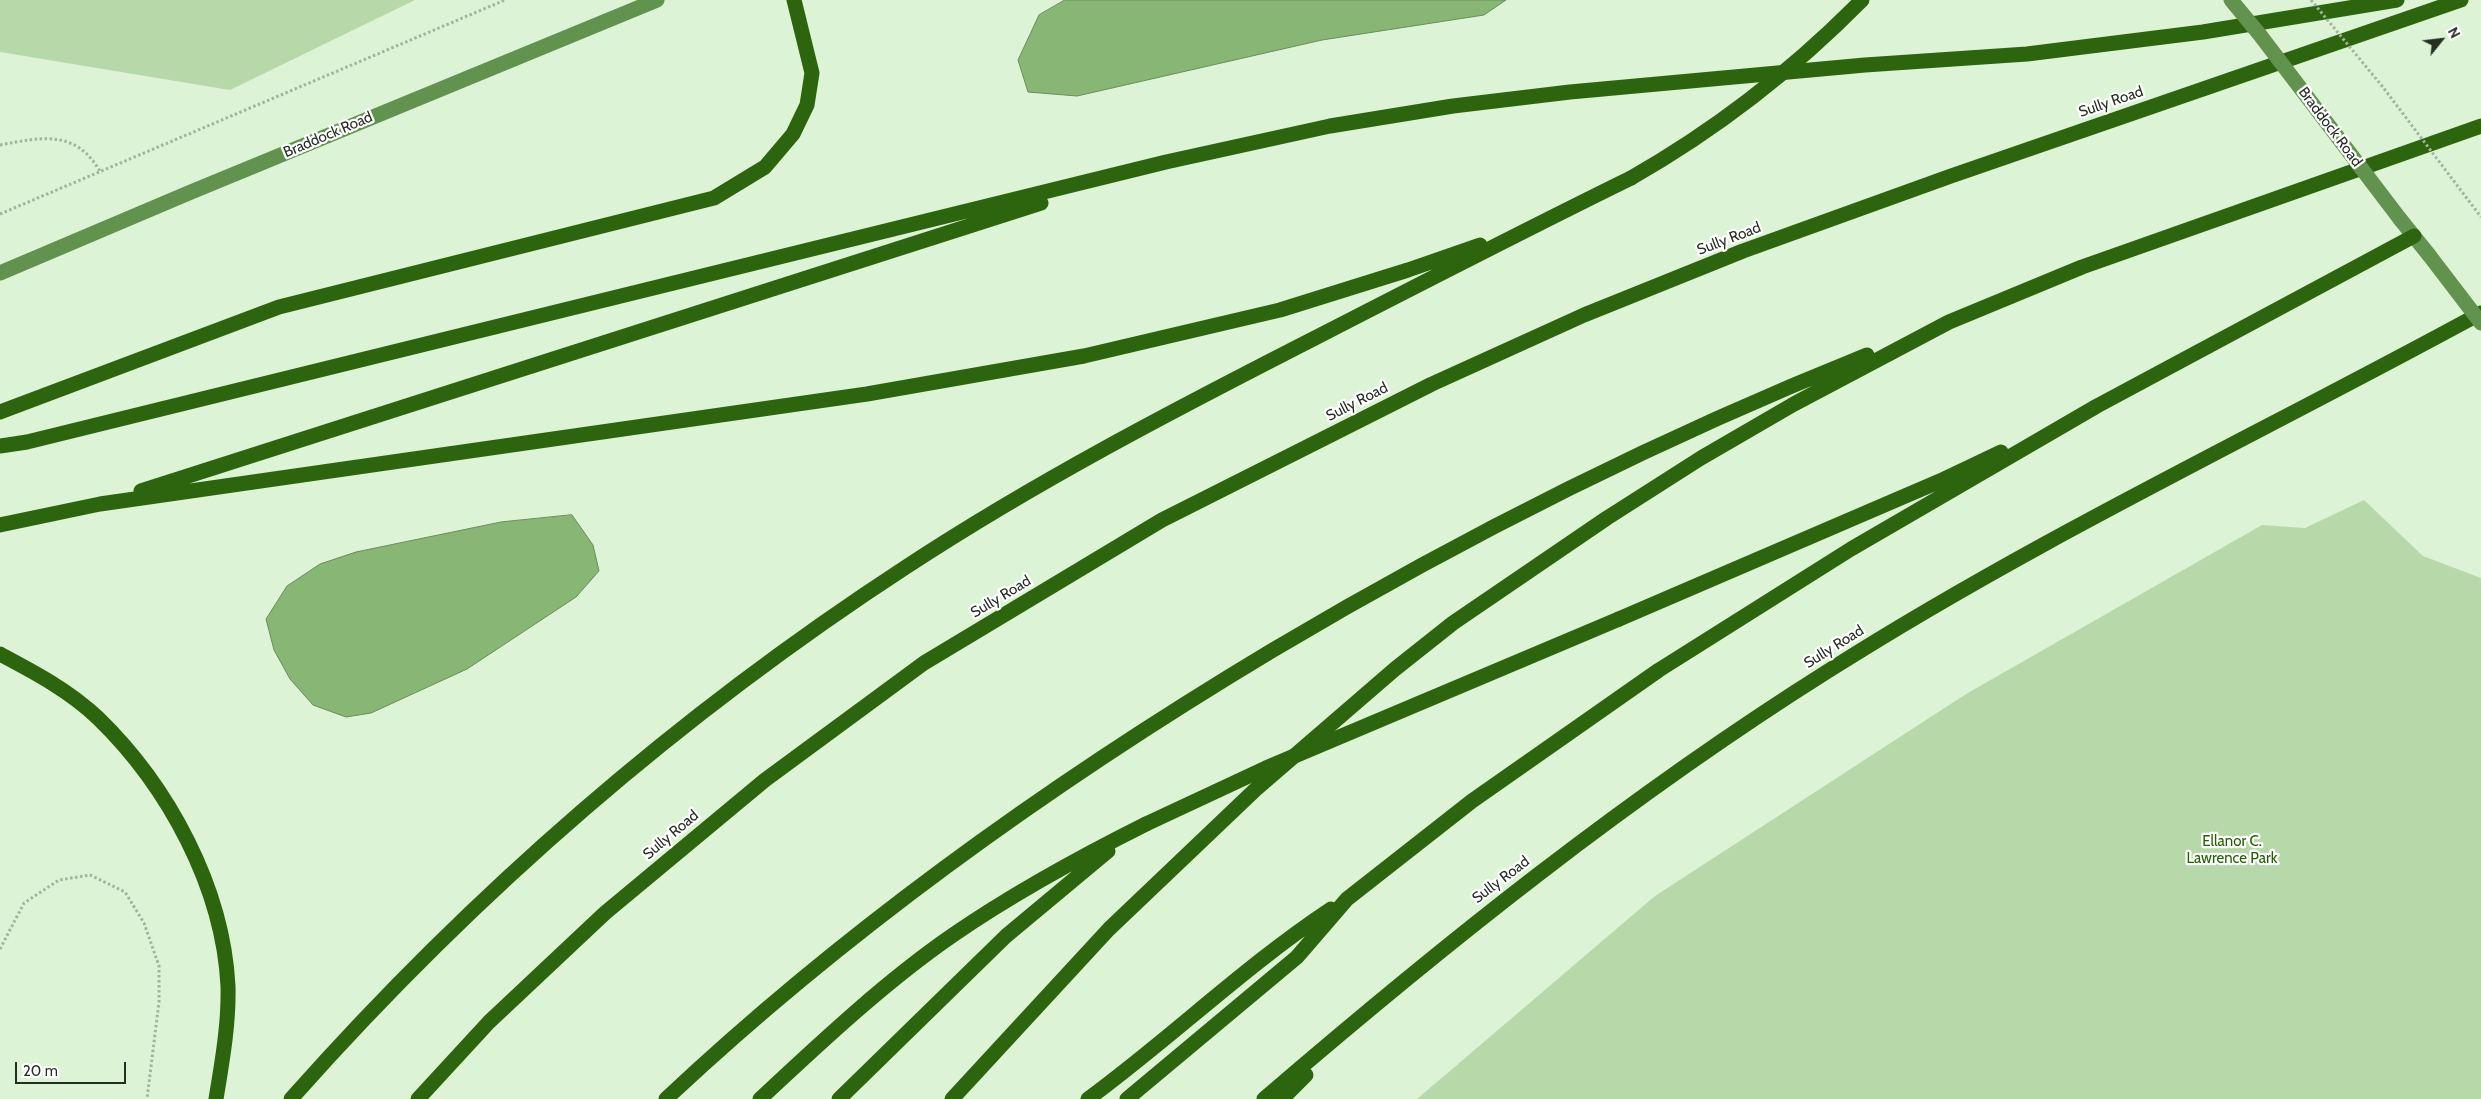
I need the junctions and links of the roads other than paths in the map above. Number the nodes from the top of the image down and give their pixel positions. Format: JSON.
{"nodes":[{"id":1,"x":657,"y":0,"type":"edge"},
{"id":2,"x":794,"y":0,"type":"edge"},
{"id":3,"x":1862,"y":0,"type":"edge"},
{"id":4,"x":2231,"y":0,"type":"edge"},
{"id":5,"x":2397,"y":0,"type":"edge"},
{"id":6,"x":2461,"y":0,"type":"edge"},
{"id":7,"x":2481,"y":126,"type":"edge"},
{"id":8,"x":1166,"y":162,"type":"junction"},
{"id":9,"x":1538,"y":224,"type":"junction"},
{"id":10,"x":2414,"y":236,"type":"junction"},
{"id":11,"x":0,"y":273,"type":"edge"},
{"id":12,"x":2481,"y":313,"type":"edge"},
{"id":13,"x":1949,"y":322,"type":"junction"},
{"id":14,"x":2481,"y":323,"type":"edge"},
{"id":15,"x":2097,"y":406,"type":"junction"},
{"id":16,"x":0,"y":412,"type":"edge"},
{"id":17,"x":0,"y":446,"type":"edge"},
{"id":18,"x":100,"y":504,"type":"junction"},
{"id":19,"x":0,"y":525,"type":"edge"},
{"id":20,"x":0,"y":654,"type":"edge"},
{"id":21,"x":1146,"y":824,"type":"junction"},
{"id":22,"x":1347,"y":899,"type":"junction"},
{"id":23,"x":1418,"y":969,"type":"junction"},
{"id":24,"x":216,"y":1099,"type":"edge"},
{"id":25,"x":291,"y":1099,"type":"edge"},
{"id":26,"x":418,"y":1099,"type":"edge"},
{"id":27,"x":666,"y":1099,"type":"edge"},
{"id":28,"x":760,"y":1099,"type":"edge"},
{"id":29,"x":839,"y":1099,"type":"edge"},
{"id":30,"x":952,"y":1099,"type":"edge"},
{"id":31,"x":1088,"y":1099,"type":"edge"},
{"id":32,"x":1127,"y":1099,"type":"edge"},
{"id":33,"x":1264,"y":1099,"type":"edge"},
{"id":34,"x":1282,"y":1099,"type":"edge"}],
"edges":[{"from":1,"to":11,"type":"main road","name":"Braddock Road"},
{"from":2,"to":16,"type":"highway"},
{"from":3,"to":9,"type":"highway","bridge":true},
{"from":4,"to":10,"type":"main road","name":"Braddock Road","bridge":true},
{"from":5,"to":8,"type":"highway"},
{"from":6,"to":26,"type":"highway","name":"Sully Road"},
{"from":7,"to":13,"type":"highway"},
{"from":8,"to":17,"type":"highway"},
{"from":8,"to":18,"type":"highway"},
{"from":9,"to":18,"type":"highway"},
{"from":9,"to":25,"type":"highway"},
{"from":10,"to":14,"type":"main road","name":"Braddock Road","bridge":true},
{"from":10,"to":15,"type":"highway"},
{"from":12,"to":23,"type":"highway","name":"Sully Road"},
{"from":13,"to":27,"type":"highway"},
{"from":13,"to":30,"type":"highway"},
{"from":15,"to":21,"type":"highway","bridge":true},
{"from":15,"to":22,"type":"highway"},
{"from":18,"to":19,"type":"highway"},
{"from":20,"to":24,"type":"highway"},
{"from":21,"to":28,"type":"highway"},
{"from":21,"to":29,"type":"highway"},
{"from":22,"to":31,"type":"highway"},
{"from":22,"to":32,"type":"highway"},
{"from":23,"to":33,"type":"highway","name":"Sully Road"},
{"from":23,"to":34,"type":"highway"}]}
